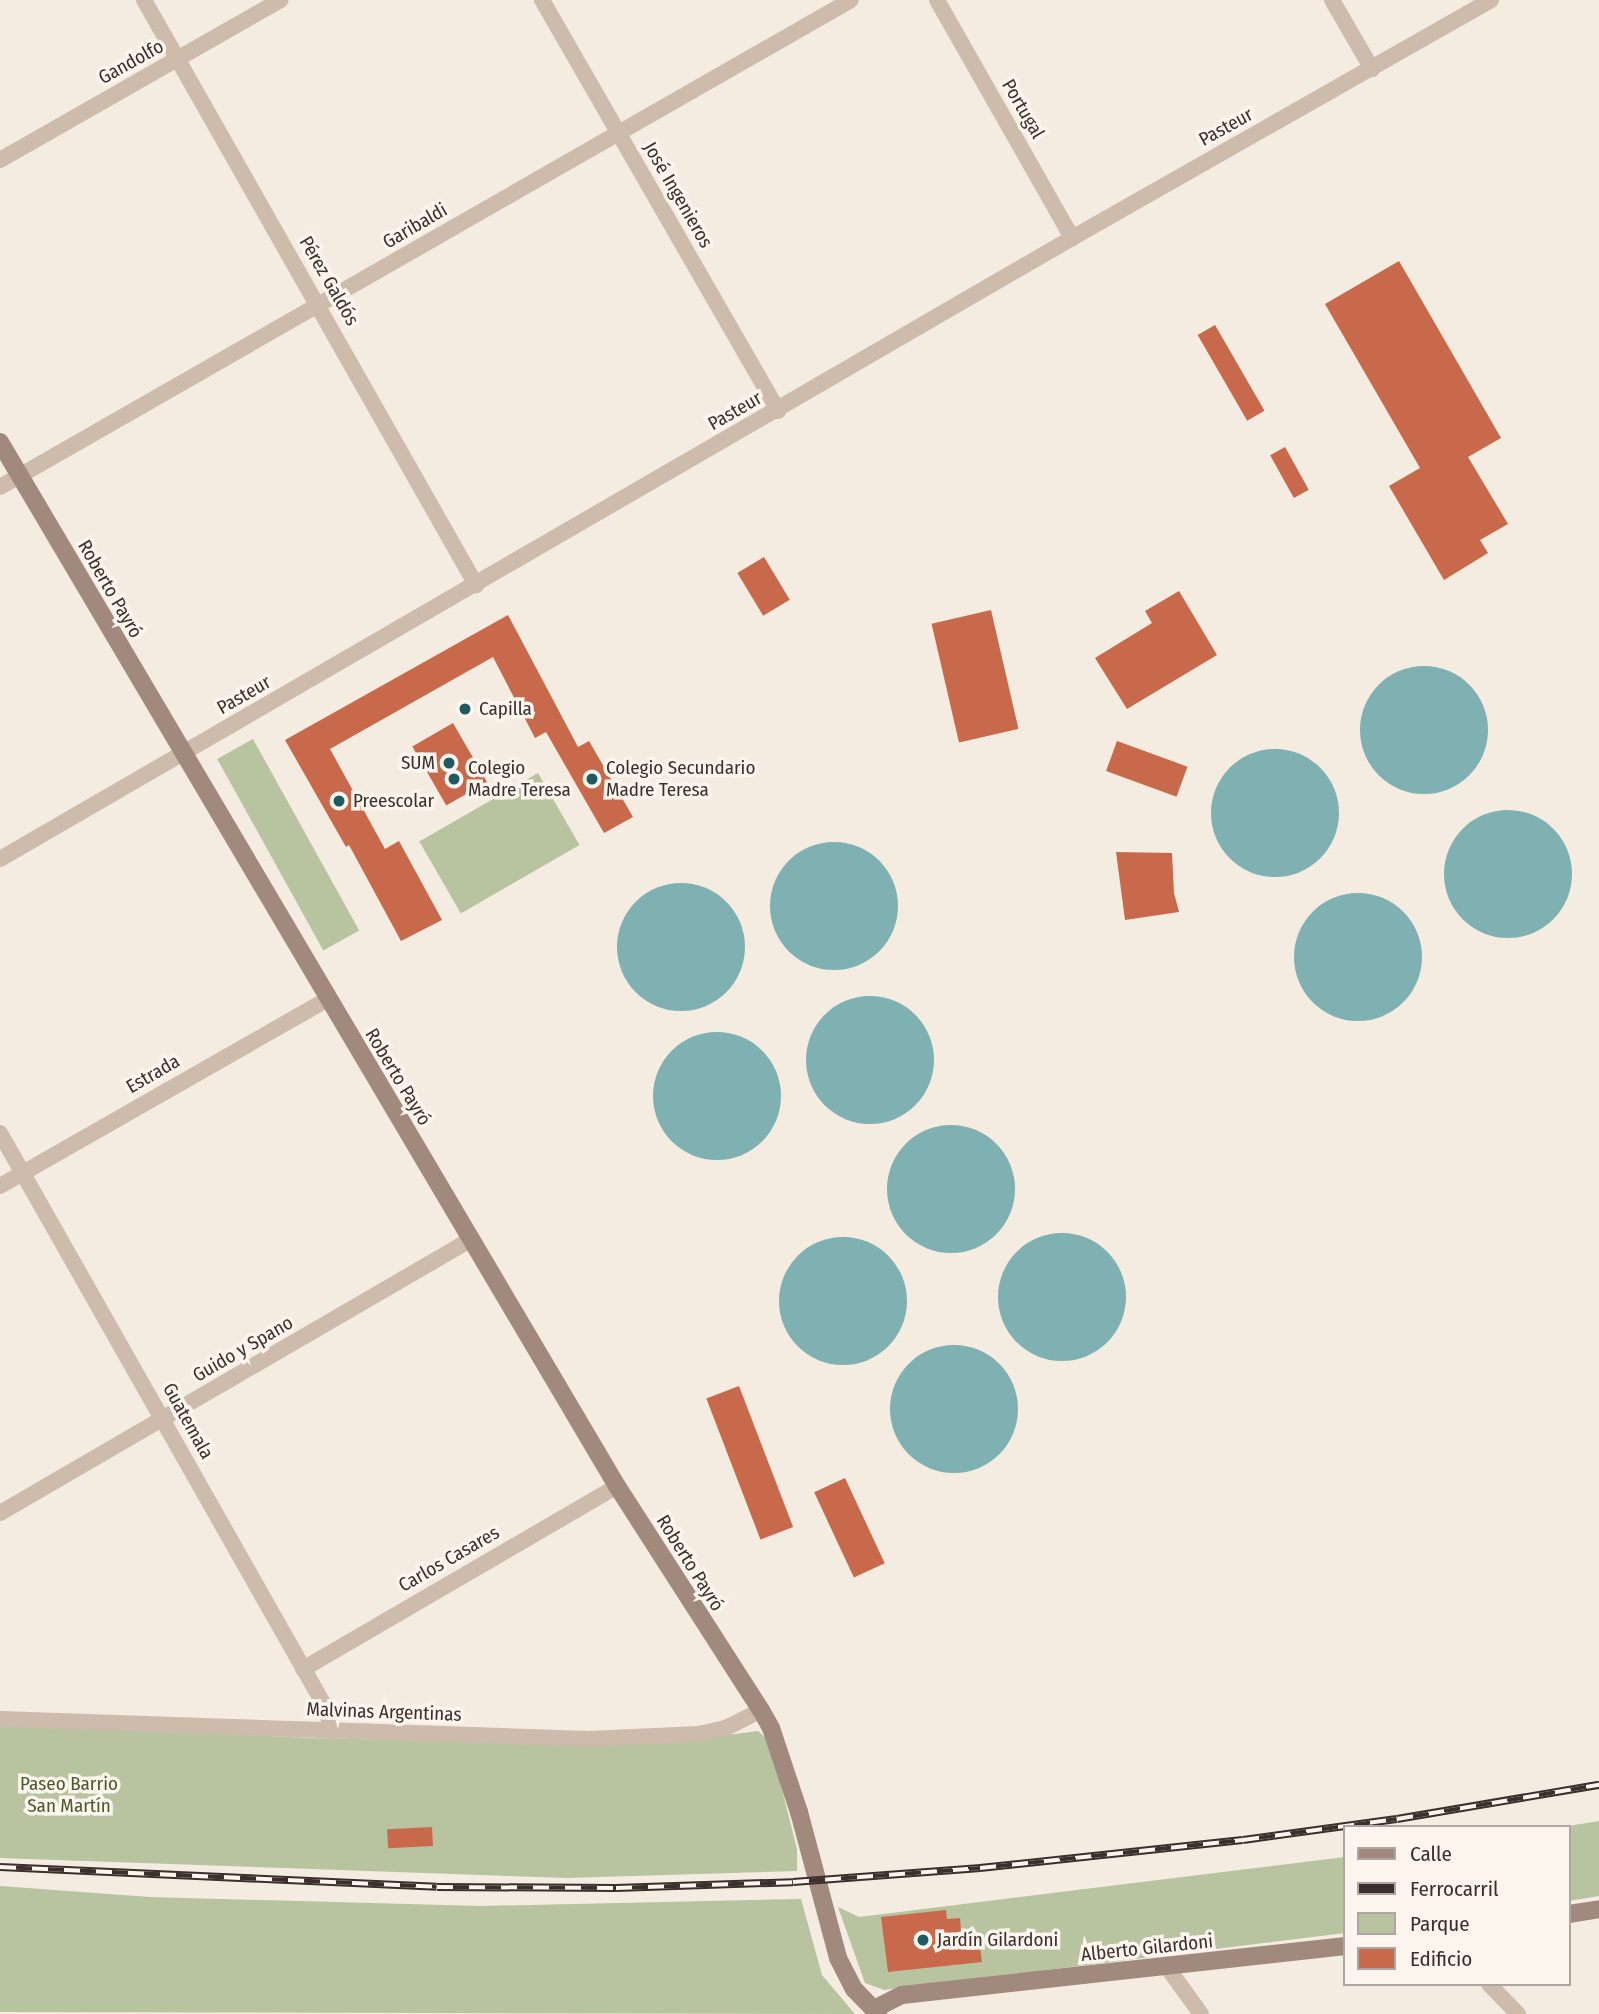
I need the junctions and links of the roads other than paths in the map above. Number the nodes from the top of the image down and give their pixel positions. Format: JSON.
{"nodes":[{"id":1,"x":144,"y":0,"type":"edge"},
{"id":2,"x":281,"y":0,"type":"edge"},
{"id":3,"x":542,"y":0,"type":"edge"},
{"id":4,"x":850,"y":0,"type":"edge"},
{"id":5,"x":937,"y":0,"type":"edge"},
{"id":6,"x":1332,"y":0,"type":"edge"},
{"id":7,"x":1491,"y":0,"type":"edge"},
{"id":8,"x":178,"y":60,"type":"junction"},
{"id":9,"x":1372,"y":69,"type":"junction"},
{"id":10,"x":619,"y":133,"type":"junction"},
{"id":11,"x":0,"y":160,"type":"edge"},
{"id":12,"x":1072,"y":239,"type":"junction"},
{"id":13,"x":319,"y":305,"type":"junction"},
{"id":14,"x":778,"y":411,"type":"junction"},
{"id":15,"x":0,"y":442,"type":"edge"},
{"id":16,"x":20,"y":476,"type":"junction"},
{"id":17,"x":0,"y":487,"type":"edge"},
{"id":18,"x":477,"y":585,"type":"junction"},
{"id":19,"x":183,"y":755,"type":"junction"},
{"id":20,"x":0,"y":859,"type":"edge"},
{"id":21,"x":328,"y":999,"type":"junction"},
{"id":22,"x":0,"y":1133,"type":"edge"},
{"id":23,"x":24,"y":1173,"type":"junction"},
{"id":24,"x":0,"y":1186,"type":"edge"},
{"id":25,"x":470,"y":1240,"type":"junction"},
{"id":26,"x":163,"y":1420,"type":"junction"},
{"id":27,"x":617,"y":1486,"type":"junction"},
{"id":28,"x":0,"y":1513,"type":"edge"},
{"id":29,"x":303,"y":1669,"type":"junction"},
{"id":30,"x":761,"y":1710,"type":"junction"},
{"id":31,"x":0,"y":1719,"type":"edge"},
{"id":32,"x":333,"y":1732,"type":"junction"},
{"id":33,"x":1599,"y":1909,"type":"edge"},
{"id":34,"x":1571,"y":1914,"type":"edge"},
{"id":35,"x":1344,"y":1946,"type":"edge"},
{"id":36,"x":1167,"y":1967,"type":"junction"},
{"id":37,"x":1491,"y":1986,"type":"edge"},
{"id":38,"x":876,"y":2012,"type":"edge"},
{"id":39,"x":1201,"y":2014,"type":"edge"},
{"id":40,"x":1518,"y":2014,"type":"edge"}],
"edges":[{"from":1,"to":8,"type":"street","name":"Pérez Galdós"},
{"from":2,"to":8,"type":"street","name":"Gandolfo"},
{"from":3,"to":10,"type":"street","name":"José Ingenieros"},
{"from":4,"to":10,"type":"street","name":"Garibaldi"},
{"from":5,"to":12,"type":"street","name":"Portugal"},
{"from":6,"to":9,"type":"street"},
{"from":7,"to":9,"type":"street","name":"Pasteur"},
{"from":8,"to":11,"type":"street","name":"Gandolfo"},
{"from":8,"to":13,"type":"street","name":"Pérez Galdós"},
{"from":9,"to":12,"type":"street","name":"Pasteur"},
{"from":10,"to":13,"type":"street","name":"Garibaldi"},
{"from":10,"to":14,"type":"street","name":"José Ingenieros"},
{"from":12,"to":14,"type":"street","name":"Pasteur"},
{"from":13,"to":16,"type":"street","name":"Garibaldi"},
{"from":13,"to":18,"type":"street","name":"Pérez Galdós"},
{"from":14,"to":18,"type":"street","name":"Pasteur"},
{"from":15,"to":16,"type":"street","name":"Roberto Payró"},
{"from":16,"to":17,"type":"street","name":"Garibaldi"},
{"from":16,"to":19,"type":"street","name":"Roberto Payró"},
{"from":18,"to":19,"type":"street","name":"Pasteur"},
{"from":19,"to":20,"type":"street","name":"Pasteur"},
{"from":19,"to":21,"type":"street","name":"Roberto Payró"},
{"from":21,"to":23,"type":"street","name":"Estrada"},
{"from":21,"to":25,"type":"street","name":"Roberto Payró"},
{"from":22,"to":23,"type":"street","name":"Guatemala"},
{"from":23,"to":24,"type":"street","name":"Estrada"},
{"from":23,"to":26,"type":"street","name":"Guatemala"},
{"from":25,"to":26,"type":"street","name":"Guido y Spano"},
{"from":25,"to":27,"type":"street","name":"Roberto Payró"},
{"from":26,"to":28,"type":"street","name":"Guido y Spano"},
{"from":26,"to":29,"type":"street","name":"Guatemala"},
{"from":27,"to":29,"type":"street","name":"Carlos Casares"},
{"from":27,"to":30,"type":"street","name":"Roberto Payró"},
{"from":29,"to":32,"type":"street","name":"Guatemala"},
{"from":30,"to":32,"type":"street","name":"Malvinas Argentinas"},
{"from":30,"to":38,"type":"street","name":"Roberto Payró"},
{"from":31,"to":32,"type":"street","name":"Malvinas Argentinas"},
{"from":33,"to":34,"type":"street"},
{"from":35,"to":36,"type":"street","name":"Alberto Gilardoni"},
{"from":36,"to":38,"type":"street","name":"Alberto Gilardoni"},
{"from":36,"to":39,"type":"street"},
{"from":37,"to":40,"type":"street"}]}
